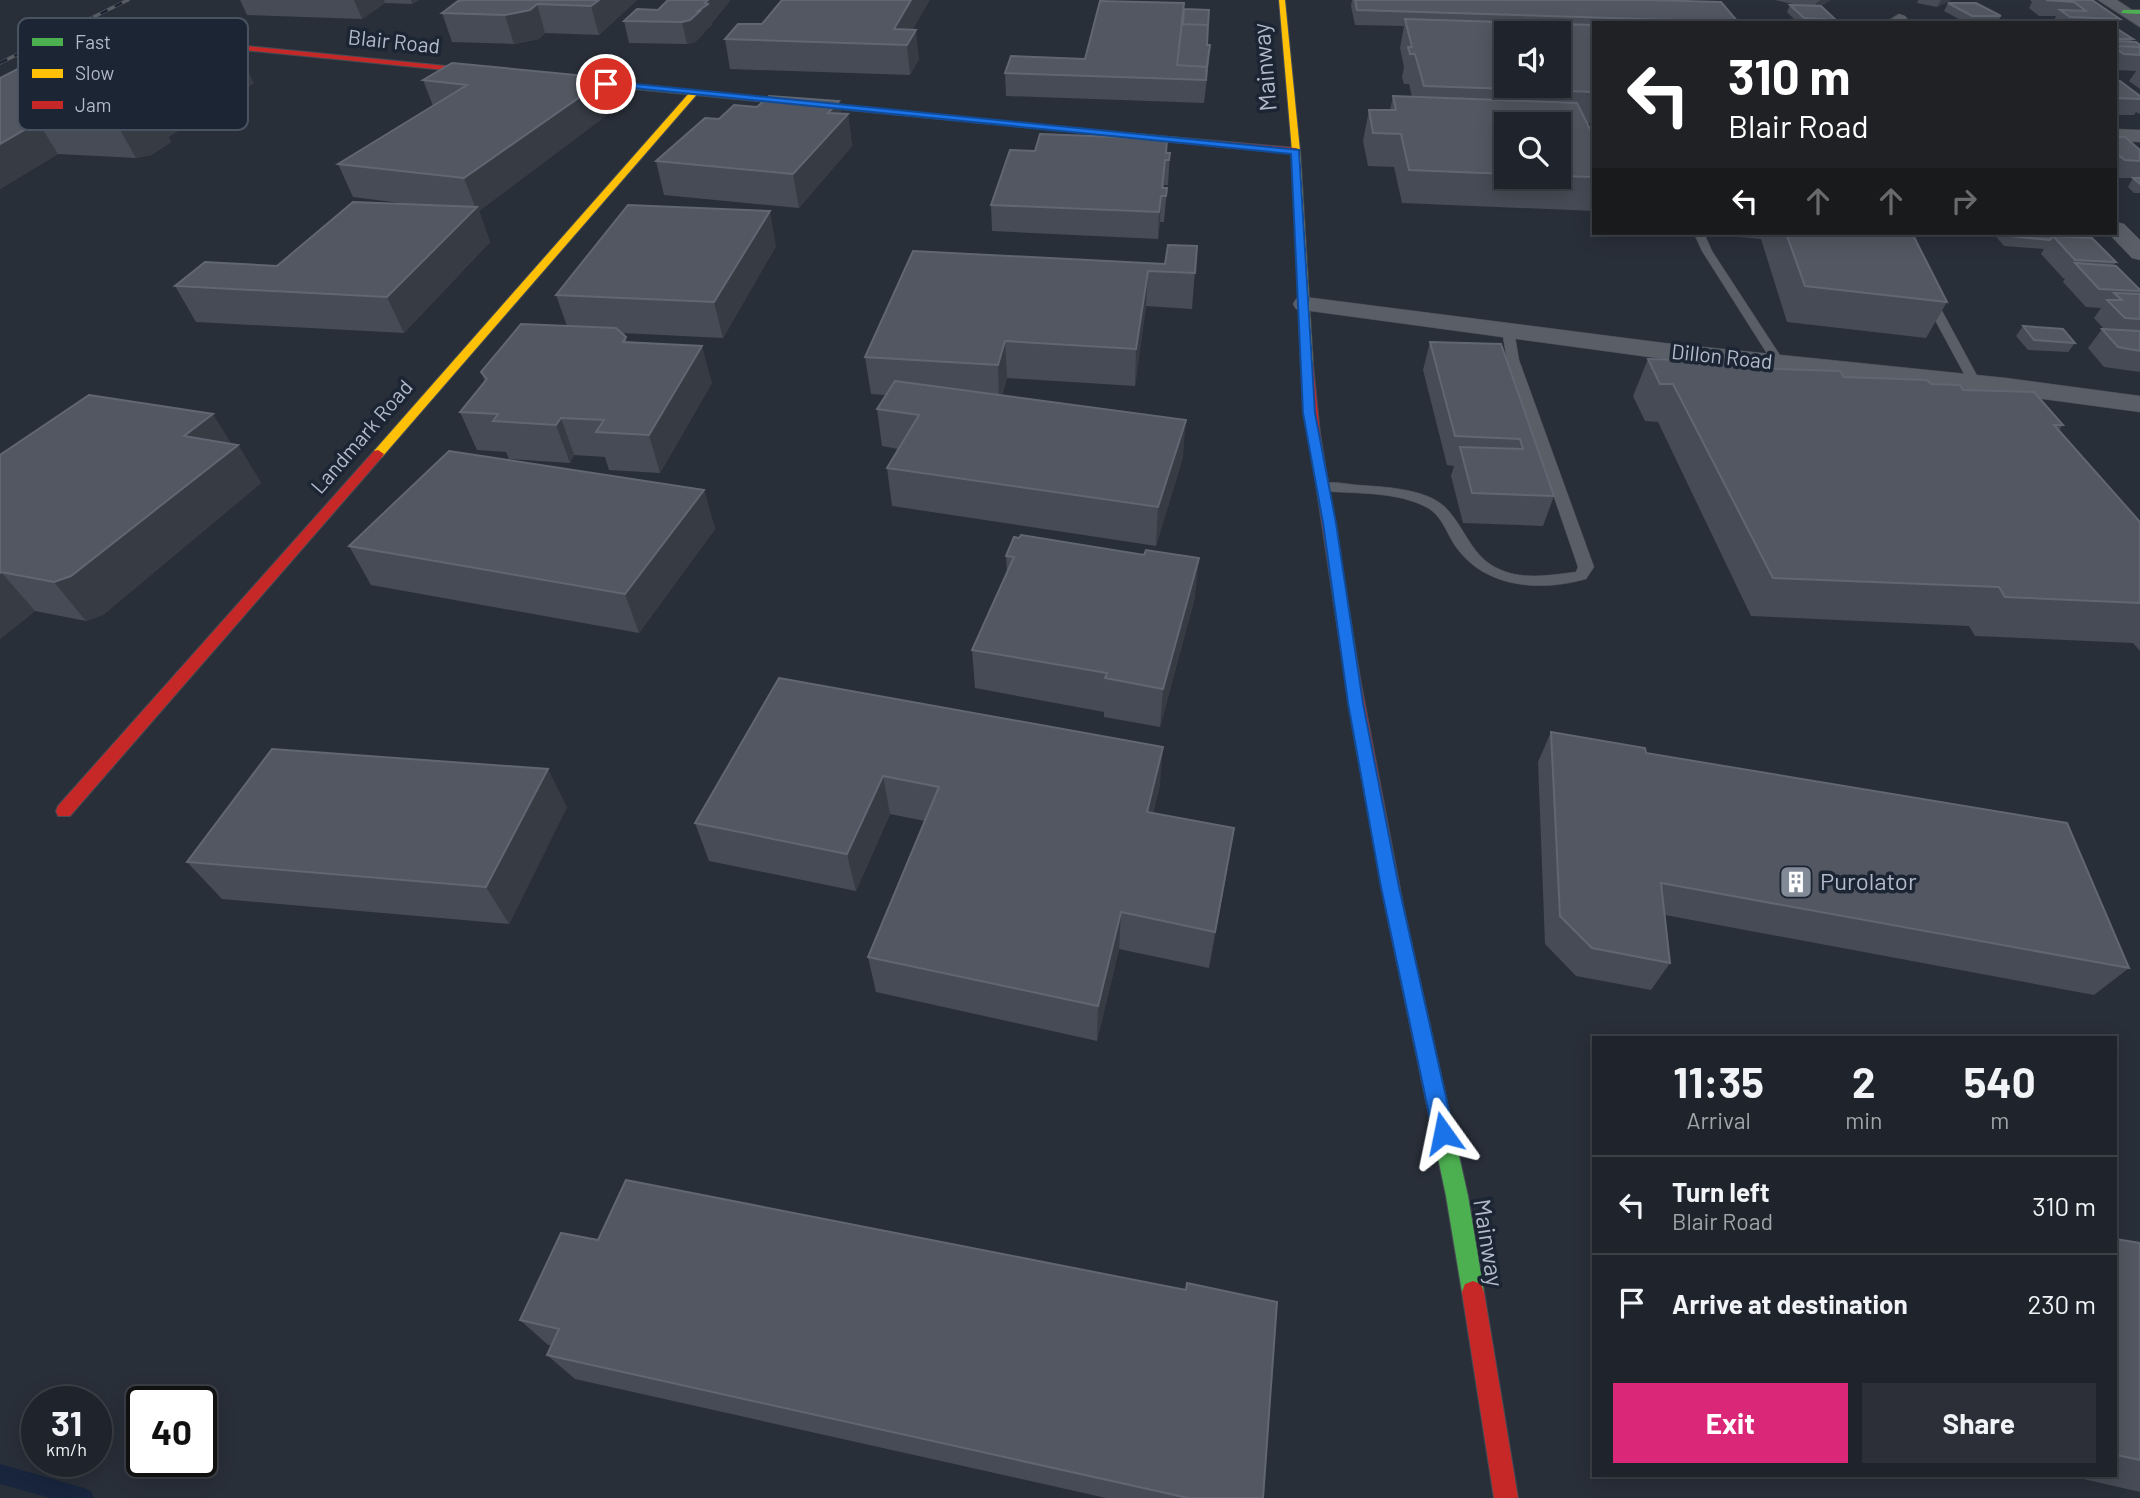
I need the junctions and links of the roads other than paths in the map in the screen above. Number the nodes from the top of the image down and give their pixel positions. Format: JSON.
{"nodes":[{"id":1,"x":1282,"y":0,"type":"edge"},
{"id":2,"x":2106,"y":0,"type":"edge"},
{"id":3,"x":2132,"y":12,"type":"edge"},
{"id":4,"x":2140,"y":22,"type":"edge"},
{"id":5,"x":248,"y":49,"type":"edge"},
{"id":6,"x":518,"y":75,"type":"edge"},
{"id":7,"x":544,"y":78,"type":"edge"},
{"id":8,"x":694,"y":93,"type":"junction"},
{"id":9,"x":2117,"y":135,"type":"edge"},
{"id":10,"x":2140,"y":136,"type":"edge"},
{"id":11,"x":1296,"y":151,"type":"junction"},
{"id":12,"x":2117,"y":230,"type":"edge"},
{"id":13,"x":1700,"y":235,"type":"edge"},
{"id":14,"x":2140,"y":253,"type":"edge"},
{"id":15,"x":1919,"y":278,"type":"edge"},
{"id":16,"x":1305,"y":304,"type":"junction"},
{"id":17,"x":1508,"y":331,"type":"junction"},
{"id":18,"x":1779,"y":363,"type":"junction"},
{"id":19,"x":1975,"y":383,"type":"junction"},
{"id":20,"x":2140,"y":404,"type":"edge"},
{"id":21,"x":1323,"y":487,"type":"junction"},
{"id":22,"x":64,"y":811,"type":"dead end"},
{"id":23,"x":1506,"y":1498,"type":"edge"}],
"edges":[{"from":1,"to":11,"type":"street","name":"Mainway"},
{"from":2,"to":3,"type":"street"},
{"from":3,"to":4,"type":"street"},
{"from":5,"to":6,"type":"street","name":"Blair Road"},
{"from":7,"to":8,"type":"street"},
{"from":8,"to":11,"type":"street"},
{"from":8,"to":22,"type":"street","name":"Landmark Road"},
{"from":9,"to":10,"type":"street"},
{"from":11,"to":16,"type":"street","name":"Mainway"},
{"from":12,"to":14,"type":"street"},
{"from":13,"to":18,"type":"lane"},
{"from":15,"to":19,"type":"lane"},
{"from":16,"to":17,"type":"street","name":"Dillon Road"},
{"from":16,"to":21,"type":"street","name":"Mainway"},
{"from":17,"to":18,"type":"street","name":"Dillon Road"},
{"from":17,"to":21,"type":"lane"},
{"from":18,"to":19,"type":"street","name":"Dillon Road"},
{"from":19,"to":20,"type":"street","name":"Dillon Road"},
{"from":21,"to":23,"type":"street","name":"Mainway"}]}
